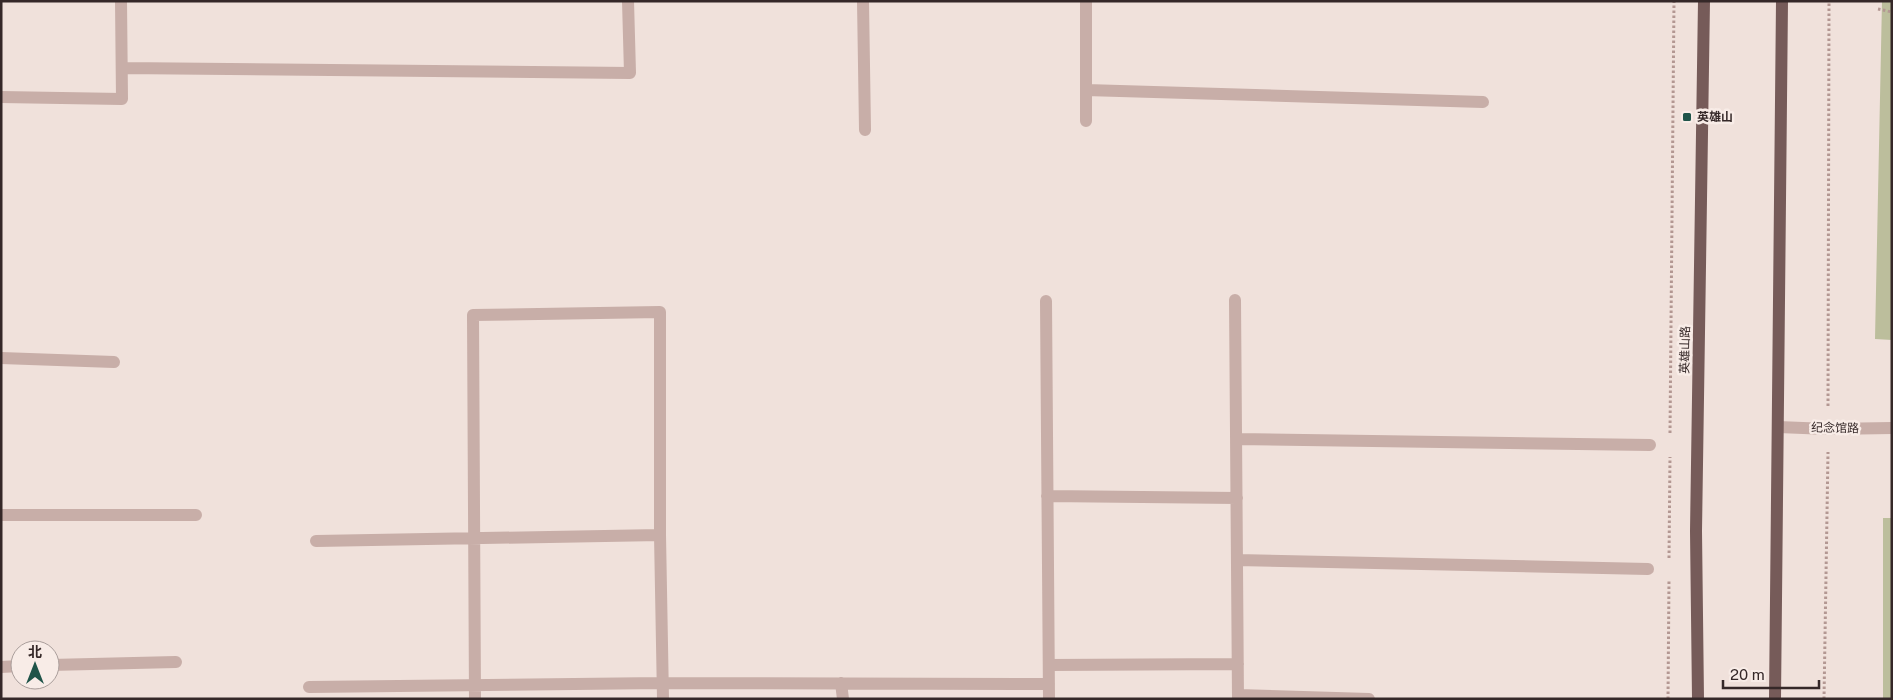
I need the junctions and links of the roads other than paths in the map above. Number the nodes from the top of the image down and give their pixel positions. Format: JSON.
{"nodes":[{"id":1,"x":121,"y":1,"type":"edge"},
{"id":2,"x":628,"y":1,"type":"edge"},
{"id":3,"x":863,"y":1,"type":"edge"},
{"id":4,"x":1086,"y":1,"type":"edge"},
{"id":5,"x":1704,"y":1,"type":"edge"},
{"id":6,"x":1782,"y":1,"type":"edge"},
{"id":7,"x":122,"y":68,"type":"junction"},
{"id":8,"x":1086,"y":90,"type":"junction"},
{"id":9,"x":1,"y":97,"type":"edge"},
{"id":10,"x":1483,"y":102,"type":"dead end"},
{"id":11,"x":1086,"y":121,"type":"dead end"},
{"id":12,"x":866,"y":130,"type":"dead end"},
{"id":13,"x":1235,"y":300,"type":"dead end"},
{"id":14,"x":1046,"y":301,"type":"dead end"},
{"id":15,"x":1,"y":358,"type":"edge"},
{"id":16,"x":114,"y":362,"type":"dead end"},
{"id":17,"x":1778,"y":426,"type":"junction"},
{"id":18,"x":1892,"y":428,"type":"edge"},
{"id":19,"x":1237,"y":439,"type":"junction"},
{"id":20,"x":1650,"y":445,"type":"dead end"},
{"id":21,"x":1048,"y":496,"type":"junction"},
{"id":22,"x":1237,"y":498,"type":"junction"},
{"id":23,"x":1,"y":515,"type":"edge"},
{"id":24,"x":196,"y":515,"type":"dead end"},
{"id":25,"x":660,"y":535,"type":"junction"},
{"id":26,"x":474,"y":538,"type":"junction"},
{"id":27,"x":316,"y":540,"type":"dead end"},
{"id":28,"x":1237,"y":560,"type":"junction"},
{"id":29,"x":1648,"y":569,"type":"dead end"},
{"id":30,"x":176,"y":662,"type":"dead end"},
{"id":31,"x":1238,"y":664,"type":"junction"},
{"id":32,"x":60,"y":665,"type":"edge"},
{"id":33,"x":1049,"y":665,"type":"junction"},
{"id":34,"x":662,"y":683,"type":"junction"},
{"id":35,"x":841,"y":683,"type":"junction"},
{"id":36,"x":475,"y":684,"type":"junction"},
{"id":37,"x":1049,"y":684,"type":"junction"},
{"id":38,"x":309,"y":687,"type":"dead end"},
{"id":39,"x":1238,"y":697,"type":"edge"},
{"id":40,"x":475,"y":699,"type":"edge"},
{"id":41,"x":663,"y":699,"type":"edge"},
{"id":42,"x":842,"y":699,"type":"edge"},
{"id":43,"x":1049,"y":699,"type":"edge"},
{"id":44,"x":1368,"y":699,"type":"edge"},
{"id":45,"x":1698,"y":699,"type":"edge"},
{"id":46,"x":1775,"y":699,"type":"edge"}],
"edges":[{"from":1,"to":7,"type":"street"},
{"from":2,"to":7,"type":"street"},
{"from":3,"to":12,"type":"street"},
{"from":4,"to":8,"type":"street"},
{"from":5,"to":45,"type":"main road","name":"英雄山路"},
{"from":6,"to":17,"type":"main road"},
{"from":7,"to":9,"type":"street"},
{"from":8,"to":10,"type":"street"},
{"from":8,"to":11,"type":"street"},
{"from":13,"to":19,"type":"street"},
{"from":14,"to":21,"type":"street"},
{"from":15,"to":16,"type":"street"},
{"from":17,"to":18,"type":"street","name":"纪念馆路"},
{"from":17,"to":46,"type":"main road"},
{"from":19,"to":20,"type":"street"},
{"from":19,"to":22,"type":"street"},
{"from":21,"to":22,"type":"street"},
{"from":21,"to":33,"type":"street"},
{"from":22,"to":28,"type":"street"},
{"from":23,"to":24,"type":"street"},
{"from":25,"to":26,"type":"street"},
{"from":25,"to":26,"type":"street"},
{"from":25,"to":34,"type":"street"},
{"from":26,"to":27,"type":"street"},
{"from":26,"to":36,"type":"street"},
{"from":28,"to":29,"type":"street"},
{"from":28,"to":31,"type":"street"},
{"from":30,"to":32,"type":"street"},
{"from":31,"to":33,"type":"street"},
{"from":31,"to":39,"type":"street"},
{"from":33,"to":37,"type":"street"},
{"from":34,"to":35,"type":"street"},
{"from":34,"to":36,"type":"street"},
{"from":34,"to":41,"type":"street"},
{"from":35,"to":37,"type":"street"},
{"from":35,"to":42,"type":"street"},
{"from":36,"to":38,"type":"street"},
{"from":36,"to":40,"type":"street"},
{"from":37,"to":43,"type":"street"},
{"from":39,"to":44,"type":"street"}]}
